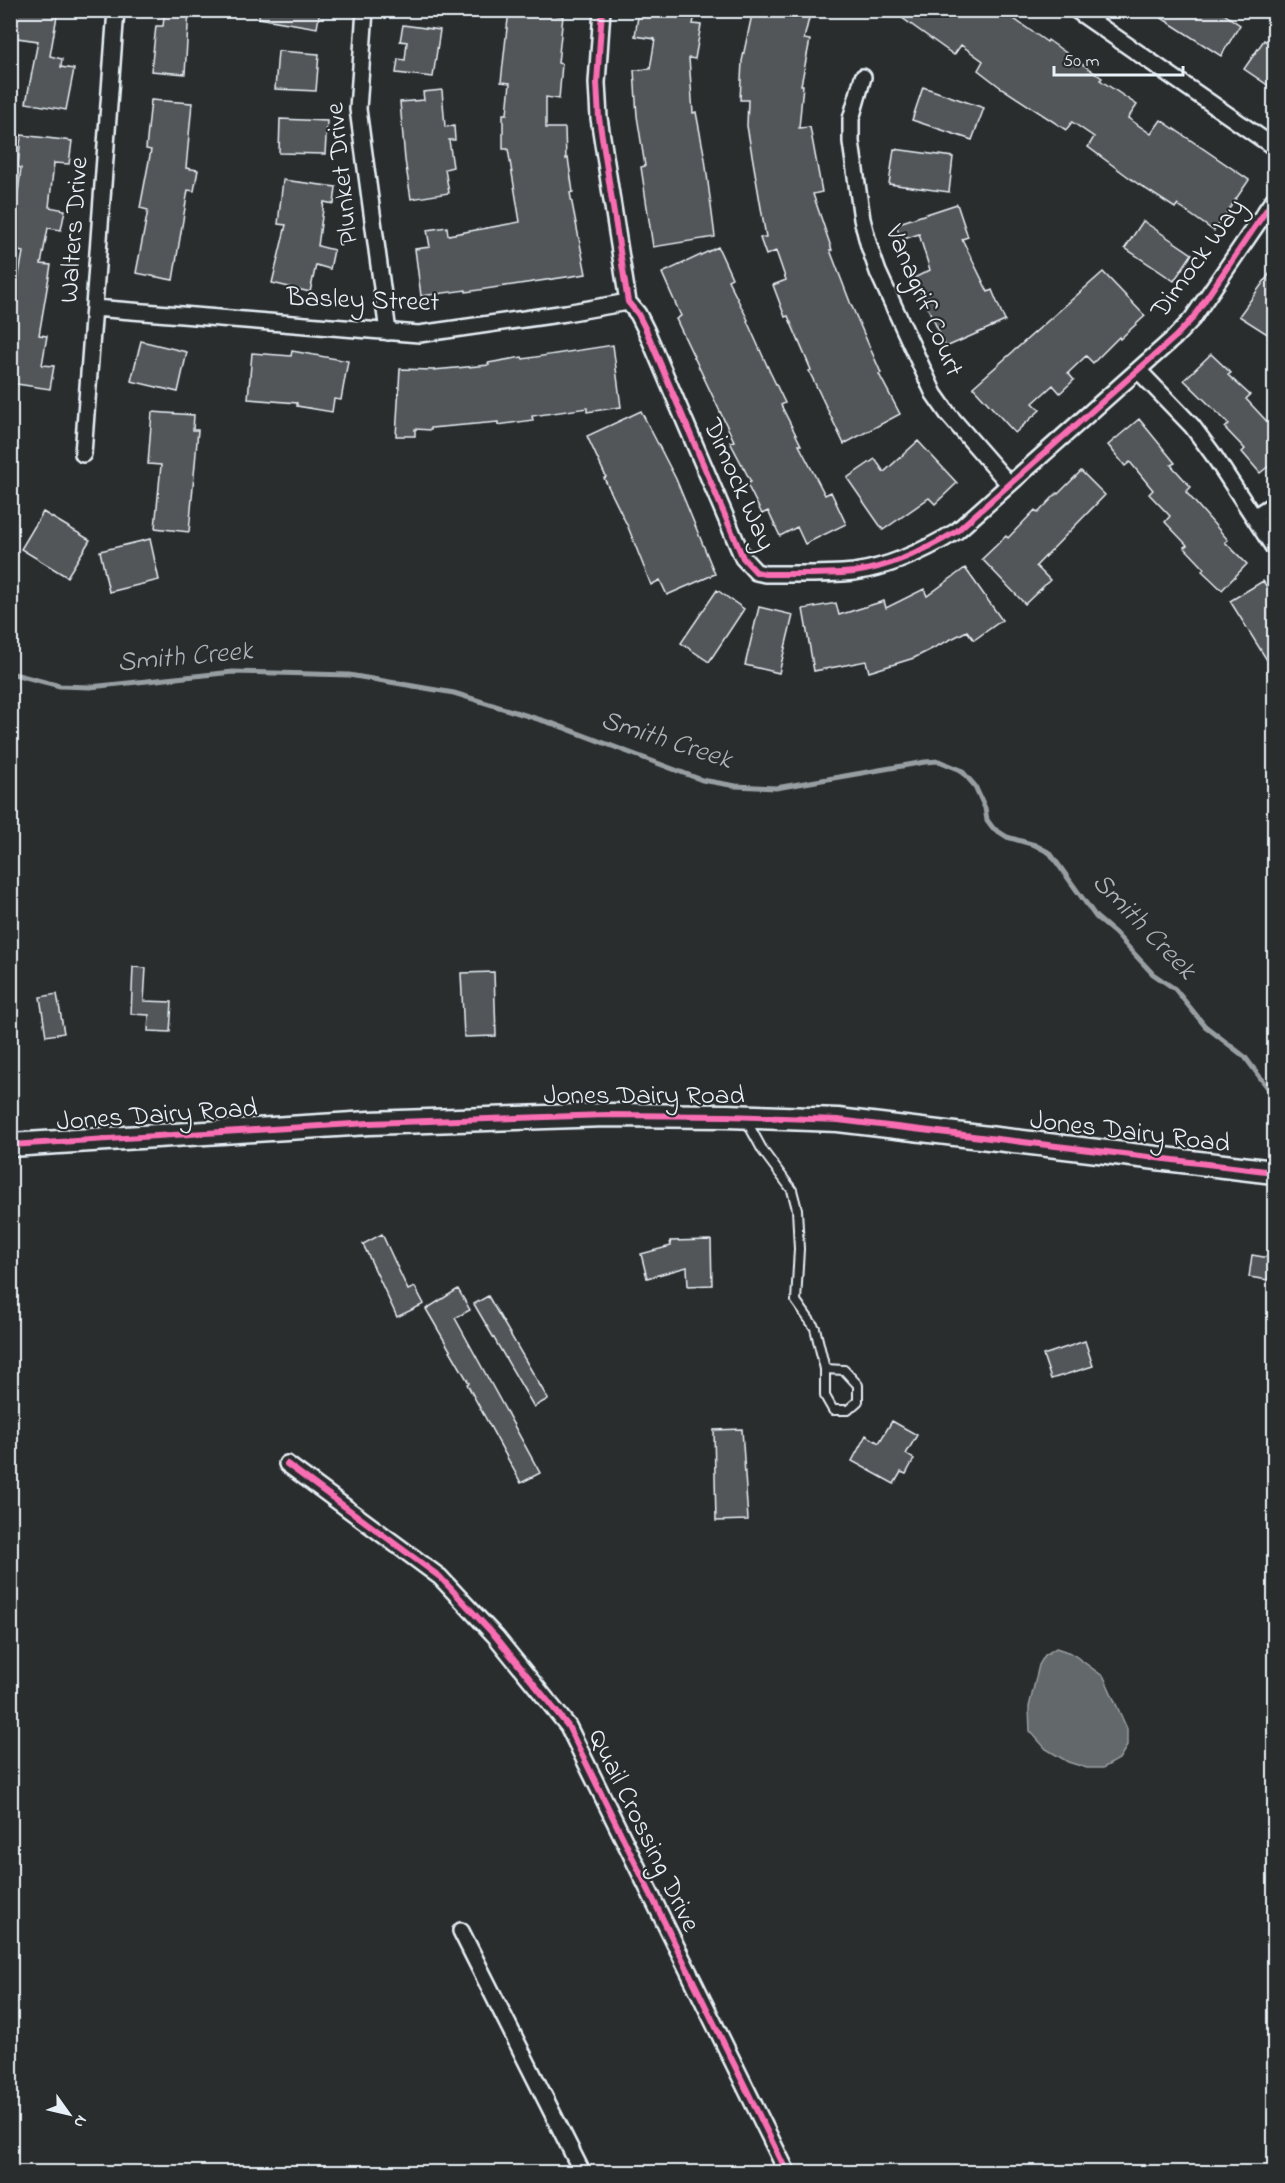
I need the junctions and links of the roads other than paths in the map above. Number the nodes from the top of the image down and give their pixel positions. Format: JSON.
{"nodes":[{"id":1,"x":116,"y":10,"type":"edge"},
{"id":2,"x":365,"y":10,"type":"edge"},
{"id":3,"x":602,"y":10,"type":"edge"},
{"id":4,"x":1076,"y":10,"type":"edge"},
{"id":5,"x":863,"y":77,"type":"dead end"},
{"id":6,"x":1275,"y":147,"type":"edge"},
{"id":7,"x":1275,"y":199,"type":"edge"},
{"id":8,"x":628,"y":302,"type":"junction"},
{"id":9,"x":94,"y":308,"type":"junction"},
{"id":10,"x":388,"y":332,"type":"junction"},
{"id":11,"x":1138,"y":370,"type":"junction"},
{"id":12,"x":83,"y":454,"type":"dead end"},
{"id":13,"x":1009,"y":484,"type":"junction"},
{"id":14,"x":1275,"y":504,"type":"edge"},
{"id":15,"x":1254,"y":517,"type":"junction"},
{"id":16,"x":1275,"y":548,"type":"edge"},
{"id":17,"x":744,"y":1116,"type":"junction"},
{"id":18,"x":10,"y":1146,"type":"edge"},
{"id":19,"x":1275,"y":1172,"type":"edge"},
{"id":20,"x":825,"y":1369,"type":"junction"},
{"id":21,"x":287,"y":1464,"type":"dead end"},
{"id":22,"x":462,"y":1931,"type":"dead end"},
{"id":23,"x":582,"y":2172,"type":"edge"},
{"id":24,"x":787,"y":2172,"type":"edge"}],
"edges":[{"from":1,"to":9,"type":"street","name":"Walters Drive"},
{"from":2,"to":10,"type":"street","name":"Plunket Drive"},
{"from":3,"to":8,"type":"street","name":"Dimock Way"},
{"from":4,"to":6,"type":"street"},
{"from":5,"to":13,"type":"street","name":"Vanagrif Court"},
{"from":7,"to":11,"type":"street","name":"Dimock Way"},
{"from":8,"to":10,"type":"street","name":"Basley Street"},
{"from":8,"to":13,"type":"street","name":"Dimock Way"},
{"from":9,"to":10,"type":"street","name":"Basley Street"},
{"from":9,"to":12,"type":"street","name":"Walters Drive"},
{"from":11,"to":13,"type":"street","name":"Dimock Way"},
{"from":11,"to":15,"type":"street"},
{"from":14,"to":15,"type":"street"},
{"from":15,"to":16,"type":"street"},
{"from":17,"to":18,"type":"street","name":"Jones Dairy Road"},
{"from":17,"to":19,"type":"street","name":"Jones Dairy Road"},
{"from":17,"to":20,"type":"lane"},
{"from":20,"to":20,"type":"lane"},
{"from":21,"to":24,"type":"street","name":"Quail Crossing Drive"},
{"from":22,"to":23,"type":"street"}]}
